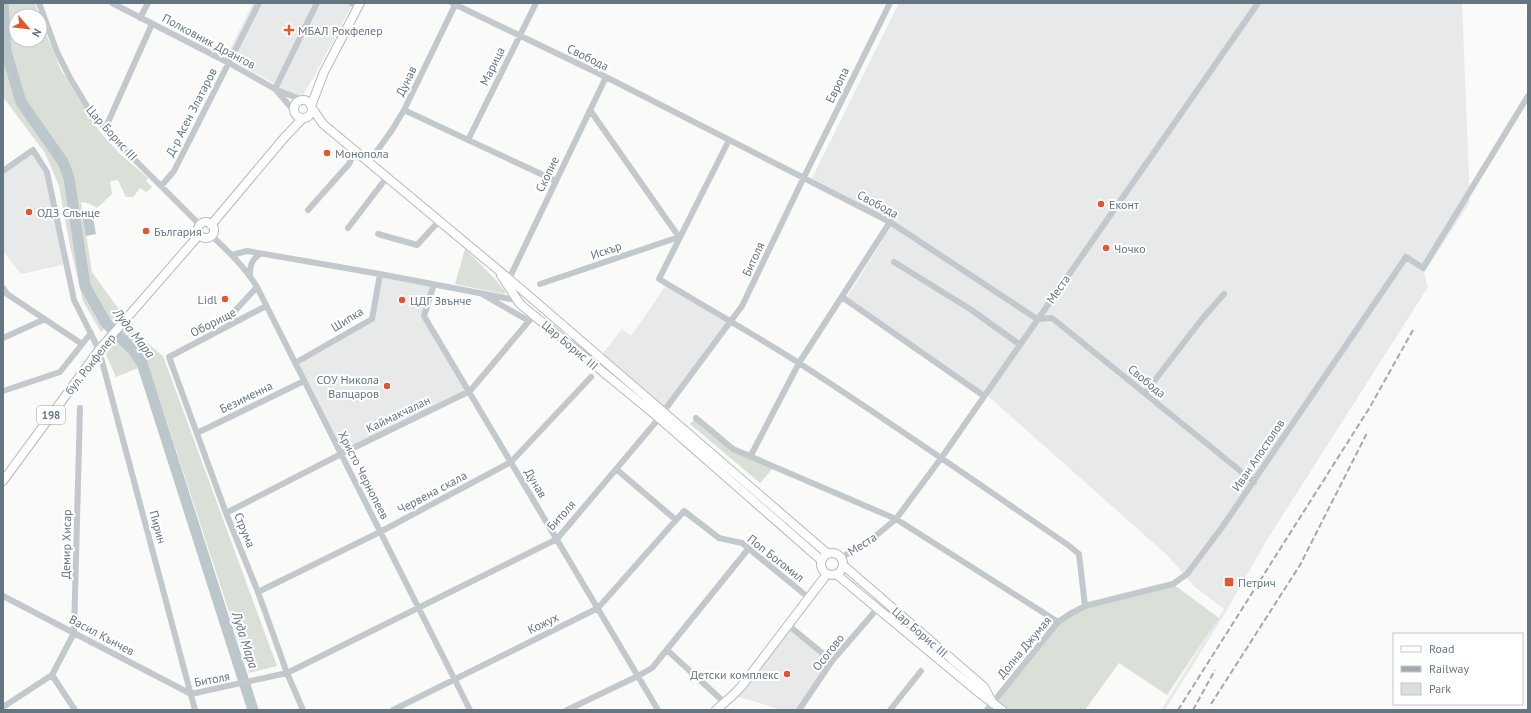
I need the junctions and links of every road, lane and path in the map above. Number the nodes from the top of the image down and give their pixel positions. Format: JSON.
{"nodes":[{"id":1,"x":39,"y":3,"type":"edge"},
{"id":2,"x":112,"y":3,"type":"edge"},
{"id":3,"x":148,"y":3,"type":"edge"},
{"id":4,"x":260,"y":3,"type":"edge"},
{"id":5,"x":317,"y":3,"type":"edge"},
{"id":6,"x":536,"y":3,"type":"edge"},
{"id":7,"x":890,"y":3,"type":"edge"},
{"id":8,"x":1258,"y":3,"type":"edge"},
{"id":9,"x":356,"y":4,"type":"edge"},
{"id":10,"x":454,"y":4,"type":"edge"},
{"id":11,"x":140,"y":18,"type":"junction"},
{"id":12,"x":152,"y":24,"type":"junction"},
{"id":13,"x":519,"y":36,"type":"junction"},
{"id":14,"x":229,"y":63,"type":"junction"},
{"id":15,"x":606,"y":78,"type":"junction"},
{"id":16,"x":275,"y":89,"type":"junction"},
{"id":17,"x":1528,"y":96,"type":"edge"},
{"id":18,"x":307,"y":104,"type":"junction"},
{"id":19,"x":404,"y":110,"type":"junction"},
{"id":20,"x":590,"y":110,"type":"junction"},
{"id":21,"x":300,"y":115,"type":"junction"},
{"id":22,"x":323,"y":124,"type":"junction"},
{"id":23,"x":105,"y":129,"type":"junction"},
{"id":24,"x":468,"y":140,"type":"junction"},
{"id":25,"x":729,"y":140,"type":"junction"},
{"id":26,"x":356,"y":151,"type":"junction"},
{"id":27,"x":369,"y":162,"type":"junction"},
{"id":28,"x":3,"y":171,"type":"edge"},
{"id":29,"x":387,"y":177,"type":"junction"},
{"id":30,"x":804,"y":177,"type":"junction"},
{"id":31,"x":556,"y":181,"type":"junction"},
{"id":32,"x":162,"y":185,"type":"junction"},
{"id":33,"x":308,"y":210,"type":"dead end"},
{"id":34,"x":439,"y":220,"type":"junction"},
{"id":35,"x":890,"y":222,"type":"junction"},
{"id":36,"x":211,"y":224,"type":"junction"},
{"id":37,"x":200,"y":225,"type":"junction"},
{"id":38,"x":348,"y":228,"type":"dead end"},
{"id":39,"x":378,"y":234,"type":"dead end"},
{"id":40,"x":199,"y":235,"type":"junction"},
{"id":41,"x":212,"y":236,"type":"junction"},
{"id":42,"x":679,"y":237,"type":"junction"},
{"id":43,"x":260,"y":254,"type":"junction"},
{"id":44,"x":232,"y":255,"type":"junction"},
{"id":45,"x":894,"y":262,"type":"dead end"},
{"id":46,"x":498,"y":269,"type":"junction"},
{"id":47,"x":380,"y":274,"type":"junction"},
{"id":48,"x":250,"y":275,"type":"junction"},
{"id":49,"x":509,"y":279,"type":"junction"},
{"id":50,"x":434,"y":284,"type":"junction"},
{"id":51,"x":540,"y":284,"type":"dead end"},
{"id":52,"x":257,"y":287,"type":"junction"},
{"id":53,"x":4,"y":292,"type":"edge"},
{"id":54,"x":477,"y":292,"type":"junction"},
{"id":55,"x":1224,"y":294,"type":"dead end"},
{"id":56,"x":528,"y":295,"type":"junction"},
{"id":57,"x":842,"y":296,"type":"junction"},
{"id":58,"x":518,"y":302,"type":"junction"},
{"id":59,"x":266,"y":306,"type":"junction"},
{"id":60,"x":233,"y":313,"type":"dead end"},
{"id":61,"x":532,"y":318,"type":"junction"},
{"id":62,"x":45,"y":319,"type":"junction"},
{"id":63,"x":1038,"y":319,"type":"junction"},
{"id":64,"x":732,"y":322,"type":"junction"},
{"id":65,"x":91,"y":333,"type":"junction"},
{"id":66,"x":3,"y":338,"type":"edge"},
{"id":67,"x":82,"y":344,"type":"junction"},
{"id":68,"x":1019,"y":344,"type":"junction"},
{"id":69,"x":100,"y":350,"type":"junction"},
{"id":70,"x":169,"y":357,"type":"joint"},
{"id":71,"x":295,"y":363,"type":"junction"},
{"id":72,"x":799,"y":363,"type":"junction"},
{"id":73,"x":591,"y":377,"type":"dead end"},
{"id":74,"x":304,"y":381,"type":"junction"},
{"id":75,"x":3,"y":391,"type":"edge"},
{"id":76,"x":470,"y":391,"type":"junction"},
{"id":77,"x":1145,"y":393,"type":"junction"},
{"id":78,"x":984,"y":396,"type":"junction"},
{"id":79,"x":80,"y":408,"type":"dead end"},
{"id":80,"x":661,"y":415,"type":"junction"},
{"id":81,"x":696,"y":418,"type":"dead end"},
{"id":82,"x":197,"y":433,"type":"junction"},
{"id":83,"x":341,"y":454,"type":"junction"},
{"id":84,"x":750,"y":457,"type":"junction"},
{"id":85,"x":942,"y":457,"type":"junction"},
{"id":86,"x":511,"y":462,"type":"junction"},
{"id":87,"x":616,"y":469,"type":"junction"},
{"id":88,"x":3,"y":481,"type":"edge"},
{"id":89,"x":1254,"y":482,"type":"junction"},
{"id":90,"x":226,"y":513,"type":"junction"},
{"id":91,"x":896,"y":519,"type":"junction"},
{"id":92,"x":676,"y":520,"type":"junction"},
{"id":93,"x":380,"y":532,"type":"junction"},
{"id":94,"x":557,"y":539,"type":"junction"},
{"id":95,"x":749,"y":548,"type":"junction"},
{"id":96,"x":828,"y":554,"type":"junction"},
{"id":97,"x":822,"y":560,"type":"junction"},
{"id":98,"x":842,"y":562,"type":"junction"},
{"id":99,"x":831,"y":574,"type":"junction"},
{"id":100,"x":258,"y":592,"type":"junction"},
{"id":101,"x":3,"y":596,"type":"edge"},
{"id":102,"x":809,"y":598,"type":"junction"},
{"id":103,"x":1085,"y":606,"type":"junction"},
{"id":104,"x":419,"y":607,"type":"junction"},
{"id":105,"x":598,"y":608,"type":"junction"},
{"id":106,"x":877,"y":609,"type":"junction"},
{"id":107,"x":1058,"y":622,"type":"junction"},
{"id":108,"x":788,"y":625,"type":"junction"},
{"id":109,"x":74,"y":633,"type":"junction"},
{"id":110,"x":667,"y":650,"type":"junction"},
{"id":111,"x":832,"y":661,"type":"junction"},
{"id":112,"x":921,"y":671,"type":"dead end"},
{"id":113,"x":287,"y":673,"type":"junction"},
{"id":114,"x":52,"y":675,"type":"junction"},
{"id":115,"x":638,"y":676,"type":"junction"},
{"id":116,"x":455,"y":680,"type":"junction"},
{"id":117,"x":191,"y":694,"type":"junction"},
{"id":118,"x":992,"y":702,"type":"junction"},
{"id":119,"x":725,"y":703,"type":"junction"},
{"id":120,"x":3,"y":707,"type":"edge"},
{"id":121,"x":75,"y":710,"type":"edge"},
{"id":122,"x":195,"y":710,"type":"edge"},
{"id":123,"x":303,"y":710,"type":"edge"},
{"id":124,"x":393,"y":710,"type":"edge"},
{"id":125,"x":470,"y":710,"type":"edge"},
{"id":126,"x":568,"y":710,"type":"edge"},
{"id":127,"x":658,"y":710,"type":"edge"},
{"id":128,"x":716,"y":710,"type":"edge"},
{"id":129,"x":799,"y":710,"type":"edge"},
{"id":130,"x":890,"y":710,"type":"edge"},
{"id":131,"x":987,"y":710,"type":"edge"},
{"id":132,"x":1002,"y":710,"type":"edge"}],
"edges":[{"from":1,"to":23,"type":"street","name":"Цар Борис III"},
{"from":2,"to":11,"type":"street","name":"Полковник Дрангов"},
{"from":3,"to":11,"type":"street"},
{"from":4,"to":14,"type":"street","name":"Д-р Асен Златаров"},
{"from":5,"to":16,"type":"street"},
{"from":6,"to":13,"type":"street","name":"Марица"},
{"from":7,"to":30,"type":"street","name":"Европа"},
{"from":8,"to":63,"type":"street","name":"Места"},
{"from":9,"to":18,"type":"main road"},
{"from":10,"to":13,"type":"street","name":"Свобода"},
{"from":10,"to":19,"type":"street","name":"Дунав"},
{"from":11,"to":12,"type":"street","name":"Полковник Дрангов"},
{"from":12,"to":14,"type":"street","name":"Полковник Дрангов"},
{"from":12,"to":23,"type":"street"},
{"from":13,"to":15,"type":"street","name":"Свобода"},
{"from":13,"to":24,"type":"street","name":"Марица"},
{"from":14,"to":16,"type":"street","name":"Полковник Дрангов"},
{"from":14,"to":32,"type":"street","name":"Д-р Асен Златаров"},
{"from":15,"to":20,"type":"street","name":"Скопие"},
{"from":15,"to":25,"type":"street","name":"Свобода"},
{"from":16,"to":18,"type":"street","name":"Полковник Дрангов"},
{"from":16,"to":21,"type":"street","name":"Полковник Дрангов"},
{"from":17,"to":89,"type":"street","name":"Иван Апостолов"},
{"from":18,"to":21,"type":"main road"},
{"from":18,"to":21,"type":"main road"},
{"from":18,"to":22,"type":"main road"},
{"from":19,"to":24,"type":"street"},
{"from":19,"to":27,"type":"street","name":"Дунав"},
{"from":20,"to":31,"type":"street","name":"Скопие"},
{"from":20,"to":42,"type":"street"},
{"from":21,"to":22,"type":"main road"},
{"from":21,"to":36,"type":"main road"},
{"from":22,"to":26,"type":"main road","name":"Цар Борис III"},
{"from":23,"to":32,"type":"street","name":"Цар Борис III"},
{"from":24,"to":31,"type":"street"},
{"from":25,"to":30,"type":"street","name":"Свобода"},
{"from":25,"to":42,"type":"street"},
{"from":26,"to":27,"type":"main road","name":"Цар Борис III"},
{"from":26,"to":33,"type":"street"},
{"from":27,"to":29,"type":"main road","name":"Цар Борис III"},
{"from":28,"to":65,"type":"street","name":"Пирин"},
{"from":29,"to":34,"type":"main road","name":"Цар Борис III"},
{"from":29,"to":38,"type":"street"},
{"from":30,"to":35,"type":"street","name":"Свобода"},
{"from":30,"to":64,"type":"street","name":"Битоля"},
{"from":31,"to":49,"type":"street","name":"Скопие"},
{"from":32,"to":37,"type":"street","name":"Цар Борис III"},
{"from":34,"to":39,"type":"street"},
{"from":34,"to":46,"type":"main road","name":"Цар Борис III"},
{"from":35,"to":57,"type":"street"},
{"from":35,"to":63,"type":"street","name":"Свобода"},
{"from":36,"to":37,"type":"main road"},
{"from":36,"to":41,"type":"main road"},
{"from":37,"to":40,"type":"main road"},
{"from":40,"to":41,"type":"main road"},
{"from":40,"to":69,"type":"main road","name":"бул. Рокфелер","number":"198"},
{"from":41,"to":44,"type":"street"},
{"from":42,"to":51,"type":"street","name":"Искър"},
{"from":42,"to":64,"type":"street"},
{"from":43,"to":44,"type":"street","name":"Цар Борис III"},
{"from":43,"to":47,"type":"street","name":"Цар Борис III"},
{"from":43,"to":48,"type":"street"},
{"from":44,"to":48,"type":"street","name":"Христо Чернопеев"},
{"from":45,"to":68,"type":"street"},
{"from":46,"to":49,"type":"main road","name":"Цар Борис III"},
{"from":46,"to":58,"type":"main road"},
{"from":47,"to":50,"type":"street","name":"Цар Борис III"},
{"from":47,"to":71,"type":"street","name":"Шипка"},
{"from":48,"to":52,"type":"street","name":"Христо Чернопеев"},
{"from":49,"to":56,"type":"main road","name":"Цар Борис III"},
{"from":50,"to":54,"type":"street","name":"Цар Борис III"},
{"from":50,"to":76,"type":"street","name":"Дунав"},
{"from":52,"to":59,"type":"street","name":"Христо Чернопеев"},
{"from":52,"to":60,"type":"street"},
{"from":53,"to":62,"type":"street"},
{"from":54,"to":58,"type":"street","name":"Цар Борис III"},
{"from":54,"to":61,"type":"street"},
{"from":55,"to":77,"type":"street"},
{"from":56,"to":58,"type":"main road"},
{"from":56,"to":80,"type":"main road","name":"Цар Борис III"},
{"from":57,"to":72,"type":"street"},
{"from":57,"to":78,"type":"street"},
{"from":58,"to":61,"type":"main road","name":"Цар Борис III"},
{"from":59,"to":70,"type":"street","name":"Оборище"},
{"from":59,"to":71,"type":"street","name":"Христо Чернопеев"},
{"from":61,"to":76,"type":"street","name":"Каймакчалан"},
{"from":61,"to":80,"type":"main road","name":"Цар Борис III"},
{"from":62,"to":66,"type":"street"},
{"from":62,"to":67,"type":"street"},
{"from":63,"to":68,"type":"street","name":"Места"},
{"from":63,"to":77,"type":"street","name":"Свобода"},
{"from":64,"to":72,"type":"street"},
{"from":64,"to":80,"type":"street","name":"Битоля"},
{"from":65,"to":67,"type":"street"},
{"from":65,"to":69,"type":"street","name":"Пирин"},
{"from":67,"to":75,"type":"street"},
{"from":68,"to":78,"type":"street","name":"Места"},
{"from":69,"to":88,"type":"main road","name":"бул. Рокфелер","number":"198"},
{"from":69,"to":117,"type":"street","name":"Пирин"},
{"from":70,"to":82,"type":"street","name":"Струма"},
{"from":71,"to":74,"type":"street","name":"Христо Чернопеев"},
{"from":72,"to":84,"type":"street"},
{"from":72,"to":85,"type":"street"},
{"from":73,"to":86,"type":"street","name":"Червена скала"},
{"from":74,"to":82,"type":"street","name":"Безименна"},
{"from":74,"to":83,"type":"street","name":"Христо Чернопеев"},
{"from":76,"to":83,"type":"street","name":"Каймакчалан"},
{"from":76,"to":86,"type":"street","name":"Дунав"},
{"from":77,"to":89,"type":"street","name":"Свобода"},
{"from":78,"to":85,"type":"street","name":"Места"},
{"from":79,"to":109,"type":"street","name":"Демир Хисар"},
{"from":80,"to":87,"type":"street","name":"Битоля"},
{"from":80,"to":96,"type":"main road","name":"Цар Борис III"},
{"from":80,"to":97,"type":"main road","name":"Цар Борис III"},
{"from":81,"to":84,"type":"street"},
{"from":82,"to":90,"type":"street","name":"Струма"},
{"from":83,"to":90,"type":"street","name":"Каймакчалан"},
{"from":83,"to":93,"type":"street","name":"Христо Чернопеев"},
{"from":84,"to":91,"type":"street"},
{"from":85,"to":91,"type":"street","name":"Места"},
{"from":85,"to":103,"type":"street"},
{"from":86,"to":93,"type":"street","name":"Червена скала"},
{"from":86,"to":94,"type":"street","name":"Дунав"},
{"from":87,"to":92,"type":"street"},
{"from":87,"to":94,"type":"street","name":"Битоля"},
{"from":89,"to":103,"type":"street","name":"Иван Апостолов"},
{"from":90,"to":100,"type":"street","name":"Струма"},
{"from":91,"to":98,"type":"street","name":"Места"},
{"from":91,"to":107,"type":"street"},
{"from":92,"to":95,"type":"street","name":"Поп Богомил"},
{"from":92,"to":105,"type":"street","name":"Кожух"},
{"from":93,"to":100,"type":"street","name":"Червена скала"},
{"from":93,"to":104,"type":"street","name":"Христо Чернопеев"},
{"from":94,"to":104,"type":"street","name":"Битоля"},
{"from":94,"to":105,"type":"street","name":"Дунав"},
{"from":95,"to":102,"type":"street","name":"Поп Богомил"},
{"from":95,"to":110,"type":"street"},
{"from":96,"to":97,"type":"main road"},
{"from":96,"to":98,"type":"main road"},
{"from":97,"to":99,"type":"main road"},
{"from":98,"to":99,"type":"main road"},
{"from":98,"to":118,"type":"main road","name":"Цар Борис III"},
{"from":99,"to":102,"type":"main road"},
{"from":99,"to":106,"type":"main road","name":"Цар Борис III"},
{"from":100,"to":113,"type":"street","name":"Струма"},
{"from":101,"to":109,"type":"street","name":"Васил Кънчев"},
{"from":102,"to":108,"type":"main road"},
{"from":103,"to":107,"type":"street","name":"Долна Джумая"},
{"from":104,"to":113,"type":"street","name":"Битоля"},
{"from":104,"to":116,"type":"street","name":"Христо Чернопеев"},
{"from":105,"to":115,"type":"street","name":"Дунав"},
{"from":105,"to":116,"type":"street","name":"Кожух"},
{"from":106,"to":111,"type":"street","name":"Осогово"},
{"from":106,"to":118,"type":"main road","name":"Цар Борис III"},
{"from":107,"to":118,"type":"street","name":"Долна Джумая"},
{"from":108,"to":111,"type":"street"},
{"from":108,"to":119,"type":"main road"},
{"from":109,"to":114,"type":"street","name":"Демир Хисар"},
{"from":109,"to":117,"type":"street","name":"Васил Кънчев"},
{"from":110,"to":115,"type":"street"},
{"from":110,"to":119,"type":"street"},
{"from":111,"to":129,"type":"street","name":"Осогово"},
{"from":112,"to":130,"type":"street"},
{"from":113,"to":117,"type":"street","name":"Битоля"},
{"from":113,"to":123,"type":"street","name":"Струма"},
{"from":114,"to":120,"type":"street","name":"Демир Хисар"},
{"from":114,"to":121,"type":"street"},
{"from":115,"to":126,"type":"street"},
{"from":115,"to":127,"type":"street","name":"Дунав"},
{"from":116,"to":124,"type":"street","name":"Кожух"},
{"from":116,"to":125,"type":"street","name":"Христо Чернопеев"},
{"from":117,"to":122,"type":"street","name":"Пирин"},
{"from":118,"to":131,"type":"street","name":"Долна Джумая"},
{"from":118,"to":132,"type":"main road","name":"Цар Борис III"},
{"from":119,"to":128,"type":"main road"}]}
